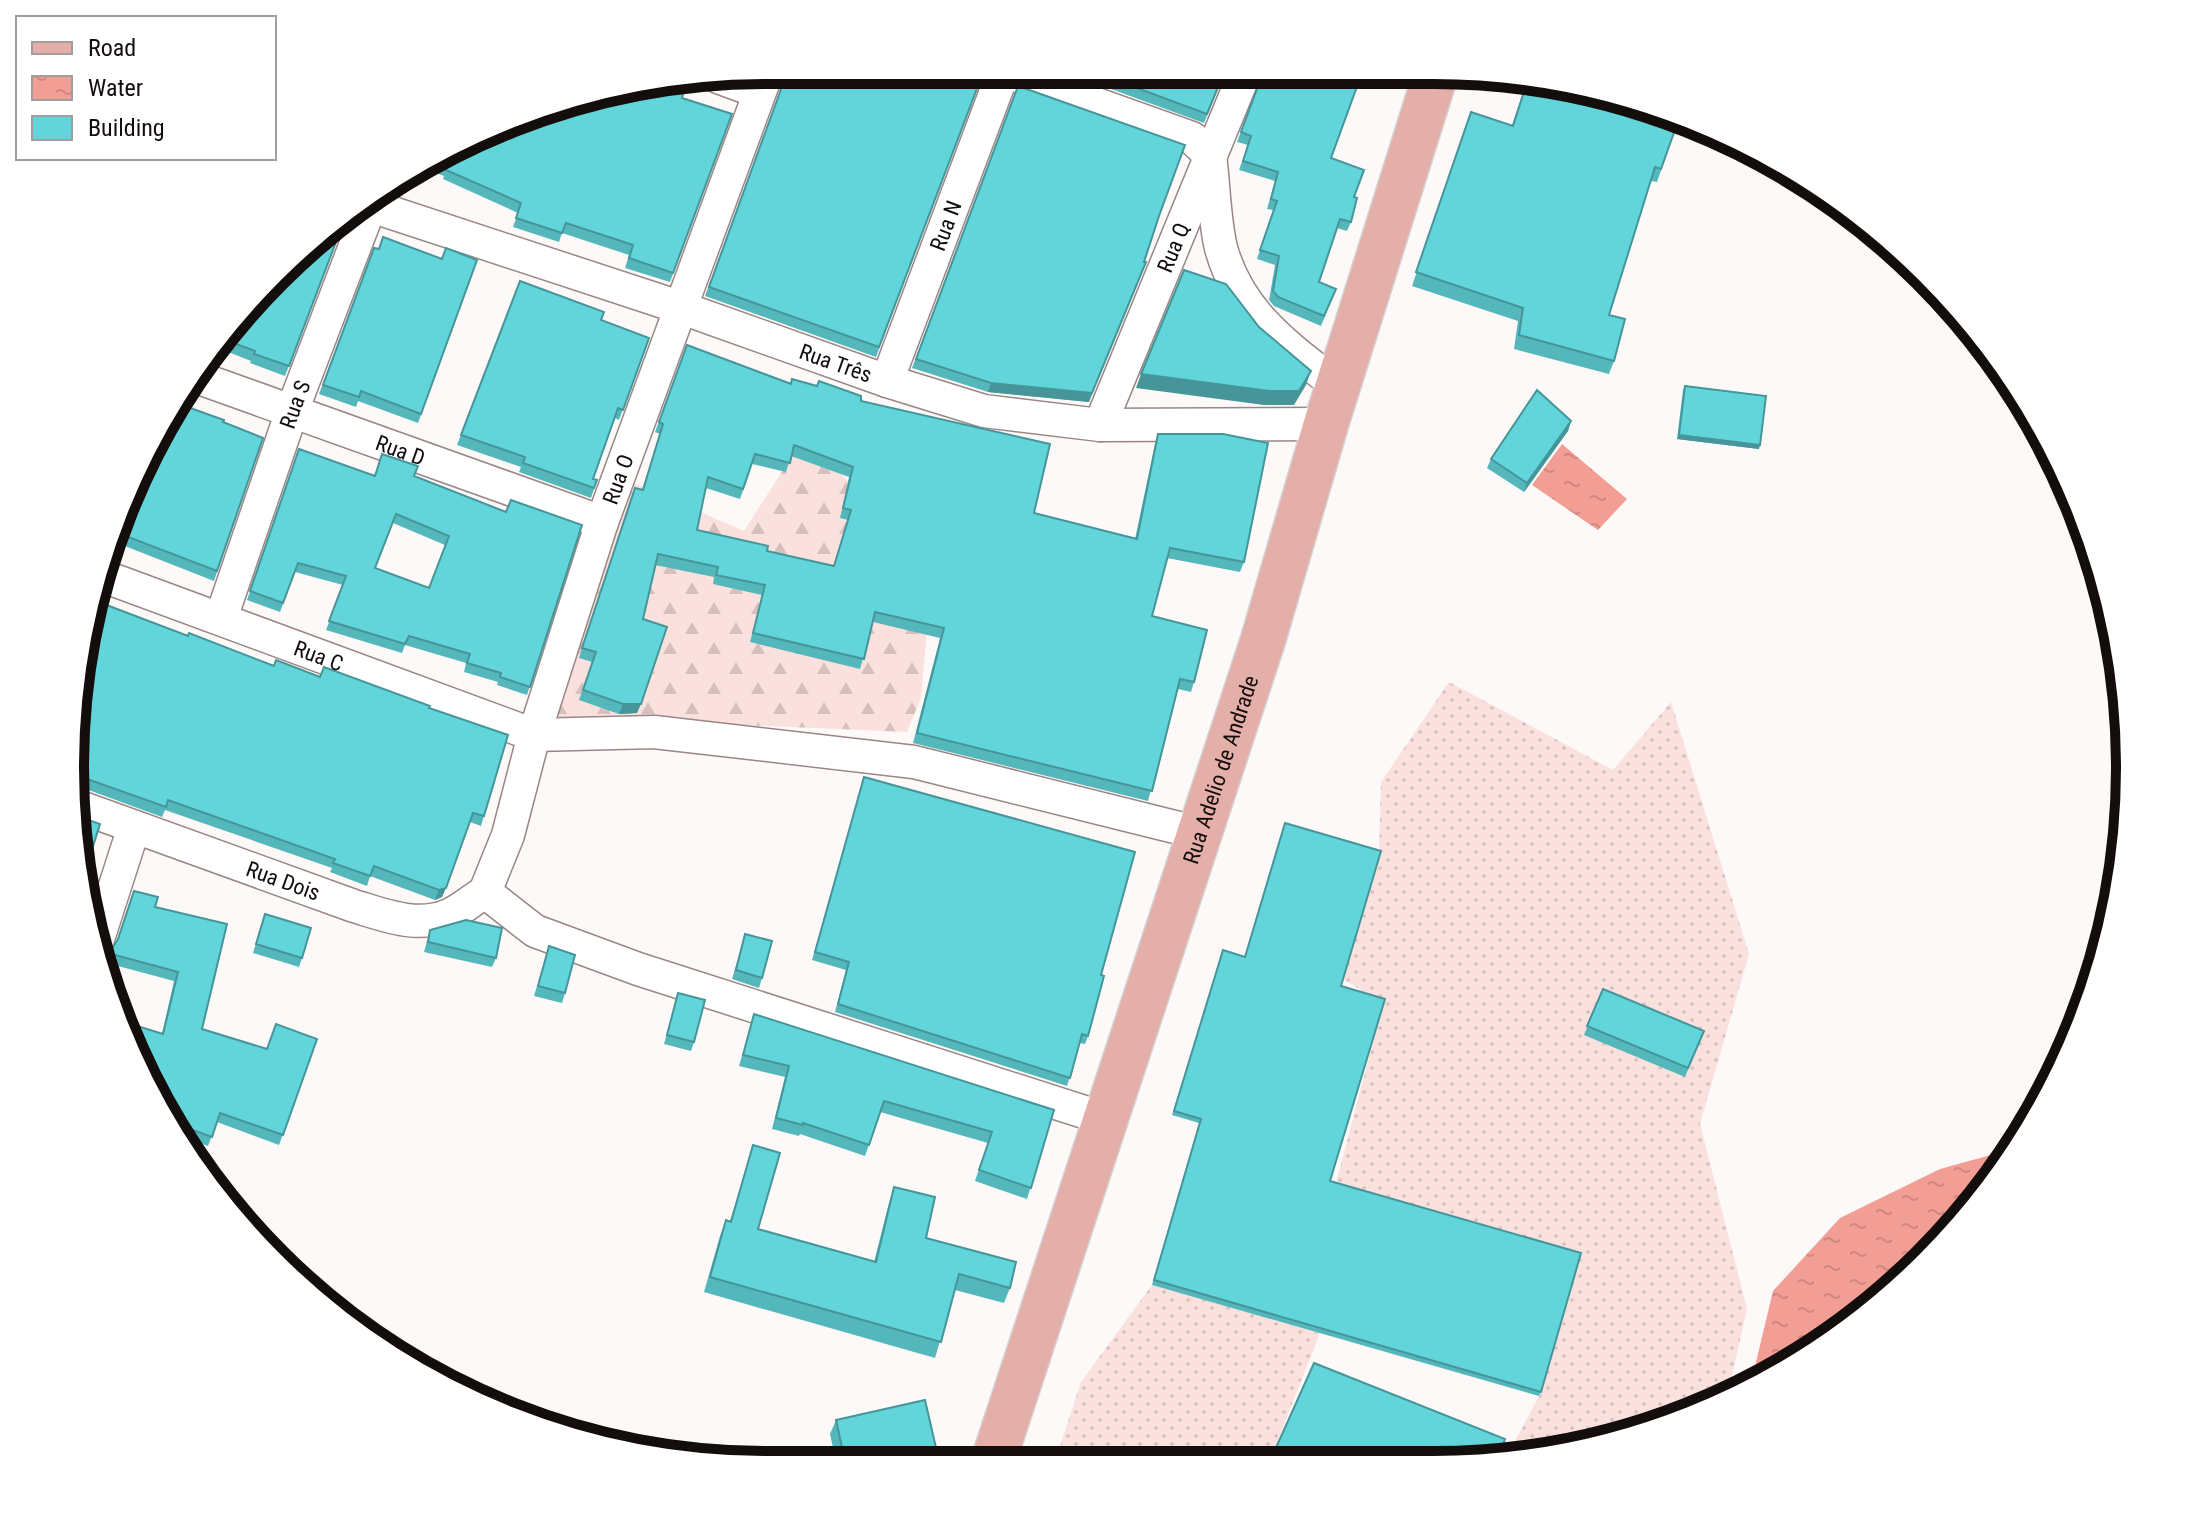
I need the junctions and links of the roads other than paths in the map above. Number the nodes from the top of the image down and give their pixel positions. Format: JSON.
{"nodes":[{"id":1,"x":763,"y":84,"type":"edge"},
{"id":2,"x":998,"y":84,"type":"edge"},
{"id":3,"x":1042,"y":84,"type":"edge"},
{"id":4,"x":1240,"y":84,"type":"edge"},
{"id":5,"x":1433,"y":84,"type":"edge"},
{"id":6,"x":1210,"y":155,"type":"junction"},
{"id":7,"x":381,"y":204,"type":"edge"},
{"id":8,"x":364,"y":216,"type":"edge"},
{"id":9,"x":679,"y":307,"type":"junction"},
{"id":10,"x":205,"y":380,"type":"edge"},
{"id":11,"x":887,"y":381,"type":"junction"},
{"id":12,"x":1332,"y":405,"type":"junction"},
{"id":13,"x":292,"y":411,"type":"junction"},
{"id":14,"x":1100,"y":425,"type":"junction"},
{"id":15,"x":602,"y":522,"type":"junction"},
{"id":16,"x":111,"y":579,"type":"edge"},
{"id":17,"x":221,"y":618,"type":"junction"},
{"id":18,"x":534,"y":735,"type":"junction"},
{"id":19,"x":85,"y":809,"type":"edge"},
{"id":20,"x":134,"y":827,"type":"junction"},
{"id":21,"x":1199,"y":833,"type":"junction"},
{"id":22,"x":485,"y":892,"type":"junction"},
{"id":23,"x":103,"y":925,"type":"edge"},
{"id":24,"x":1106,"y":1119,"type":"junction"},
{"id":25,"x":997,"y":1451,"type":"edge"}],
"edges":[{"from":1,"to":9,"type":"street","name":"Rua O"},
{"from":2,"to":11,"type":"street","name":"Rua N"},
{"from":3,"to":6,"type":"street"},
{"from":4,"to":6,"type":"street","name":"Rua Q"},
{"from":5,"to":12,"type":"main road","name":"Rua Adelio de Andrade"},
{"from":6,"to":12,"type":"street"},
{"from":6,"to":14,"type":"street","name":"Rua Q"},
{"from":7,"to":9,"type":"street","name":"Rua Três"},
{"from":8,"to":13,"type":"street","name":"Rua S"},
{"from":9,"to":11,"type":"street","name":"Rua Três"},
{"from":9,"to":15,"type":"street","name":"Rua O"},
{"from":10,"to":13,"type":"street","name":"Rua D"},
{"from":11,"to":14,"type":"street","name":"Rua Três"},
{"from":12,"to":14,"type":"street","name":"Rua Três"},
{"from":12,"to":21,"type":"main road","name":"Rua Adelio de Andrade"},
{"from":13,"to":15,"type":"street","name":"Rua D"},
{"from":13,"to":17,"type":"street","name":"Rua S"},
{"from":15,"to":18,"type":"street","name":"Rua O"},
{"from":16,"to":17,"type":"street","name":"Rua C"},
{"from":17,"to":18,"type":"street","name":"Rua C"},
{"from":18,"to":21,"type":"street"},
{"from":18,"to":22,"type":"street","name":"Rua O"},
{"from":19,"to":20,"type":"street","name":"Rua Dois"},
{"from":20,"to":22,"type":"street","name":"Rua Dois"},
{"from":20,"to":23,"type":"street"},
{"from":21,"to":24,"type":"main road","name":"Rua Adelio de Andrade"},
{"from":22,"to":24,"type":"street"},
{"from":24,"to":25,"type":"main road","name":"Rua Adelio de Andrade"}]}
